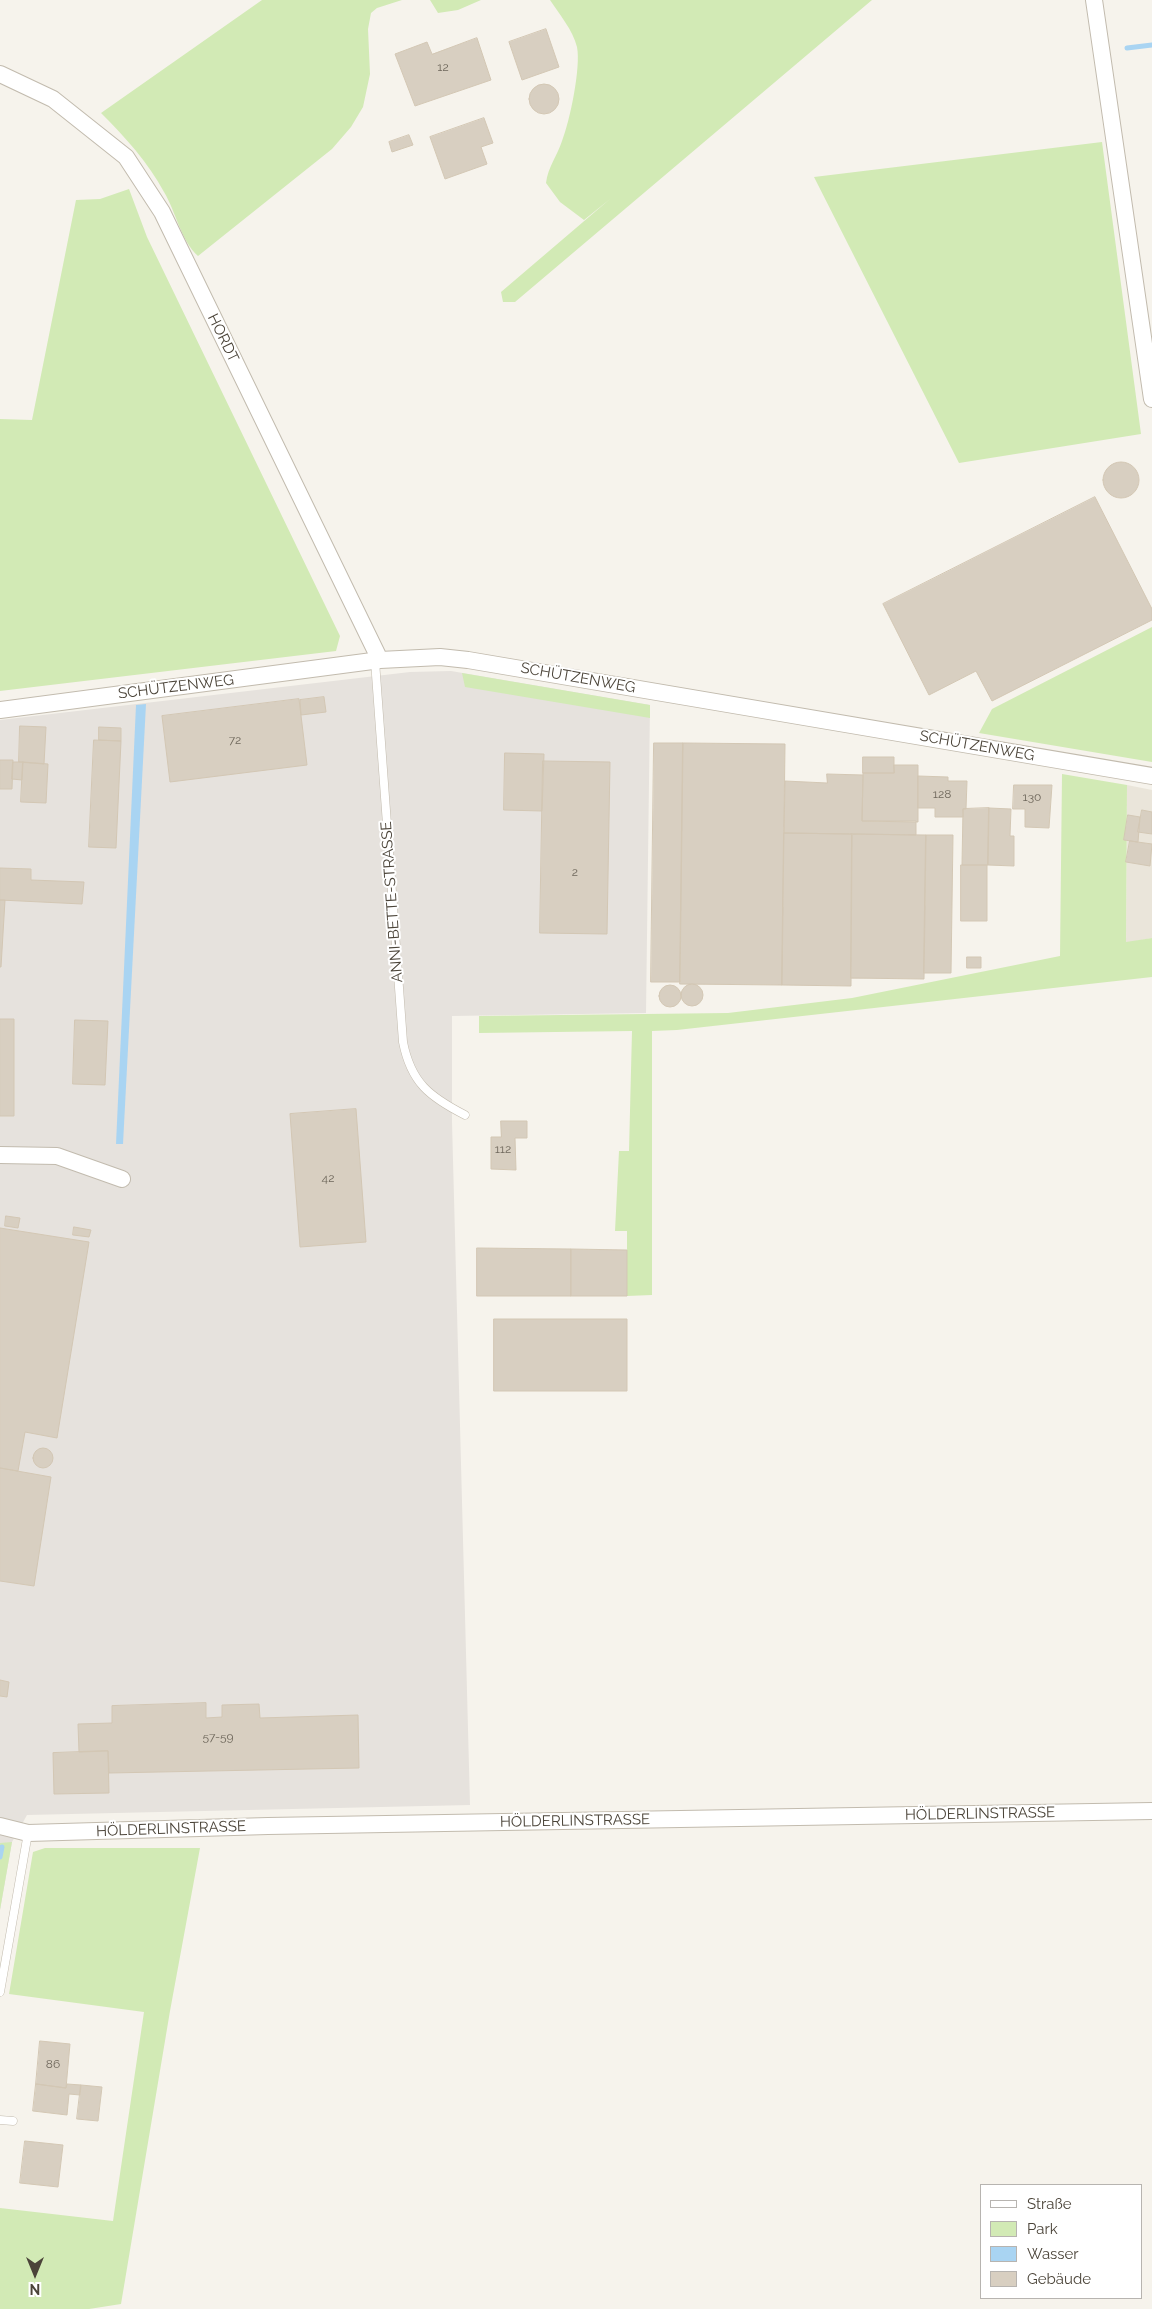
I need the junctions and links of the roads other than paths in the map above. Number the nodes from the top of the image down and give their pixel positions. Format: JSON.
{"nodes":[{"id":1,"x":1094,"y":0,"type":"edge"},
{"id":2,"x":0,"y":74,"type":"edge"},
{"id":3,"x":1152,"y":399,"type":"edge"},
{"id":4,"x":378,"y":661,"type":"junction"},
{"id":5,"x":0,"y":710,"type":"edge"},
{"id":6,"x":1152,"y":776,"type":"edge"},
{"id":7,"x":465,"y":1115,"type":"dead end"},
{"id":8,"x":0,"y":1155,"type":"edge"},
{"id":9,"x":122,"y":1179,"type":"dead end"},
{"id":10,"x":1152,"y":1811,"type":"edge"},
{"id":11,"x":0,"y":1826,"type":"edge"},
{"id":12,"x":28,"y":1833,"type":"junction"},
{"id":13,"x":0,"y":1992,"type":"edge"},
{"id":14,"x":0,"y":2120,"type":"edge"},
{"id":15,"x":13,"y":2121,"type":"dead end"}],
"edges":[{"from":1,"to":3,"type":"street"},
{"from":2,"to":4,"type":"street","name":"HORDT"},
{"from":4,"to":5,"type":"street","name":"SCHÜTZENWEG"},
{"from":4,"to":6,"type":"street","name":"SCHÜTZENWEG"},
{"from":4,"to":7,"type":"lane","name":"ANNI-BETTE-STRASSE"},
{"from":8,"to":9,"type":"street"},
{"from":10,"to":12,"type":"street","name":"HÖLDERLINSTRASSE"},
{"from":11,"to":12,"type":"street","name":"HÖLDERLINSTRASSE"},
{"from":12,"to":13,"type":"lane"},
{"from":14,"to":15,"type":"lane"}]}
